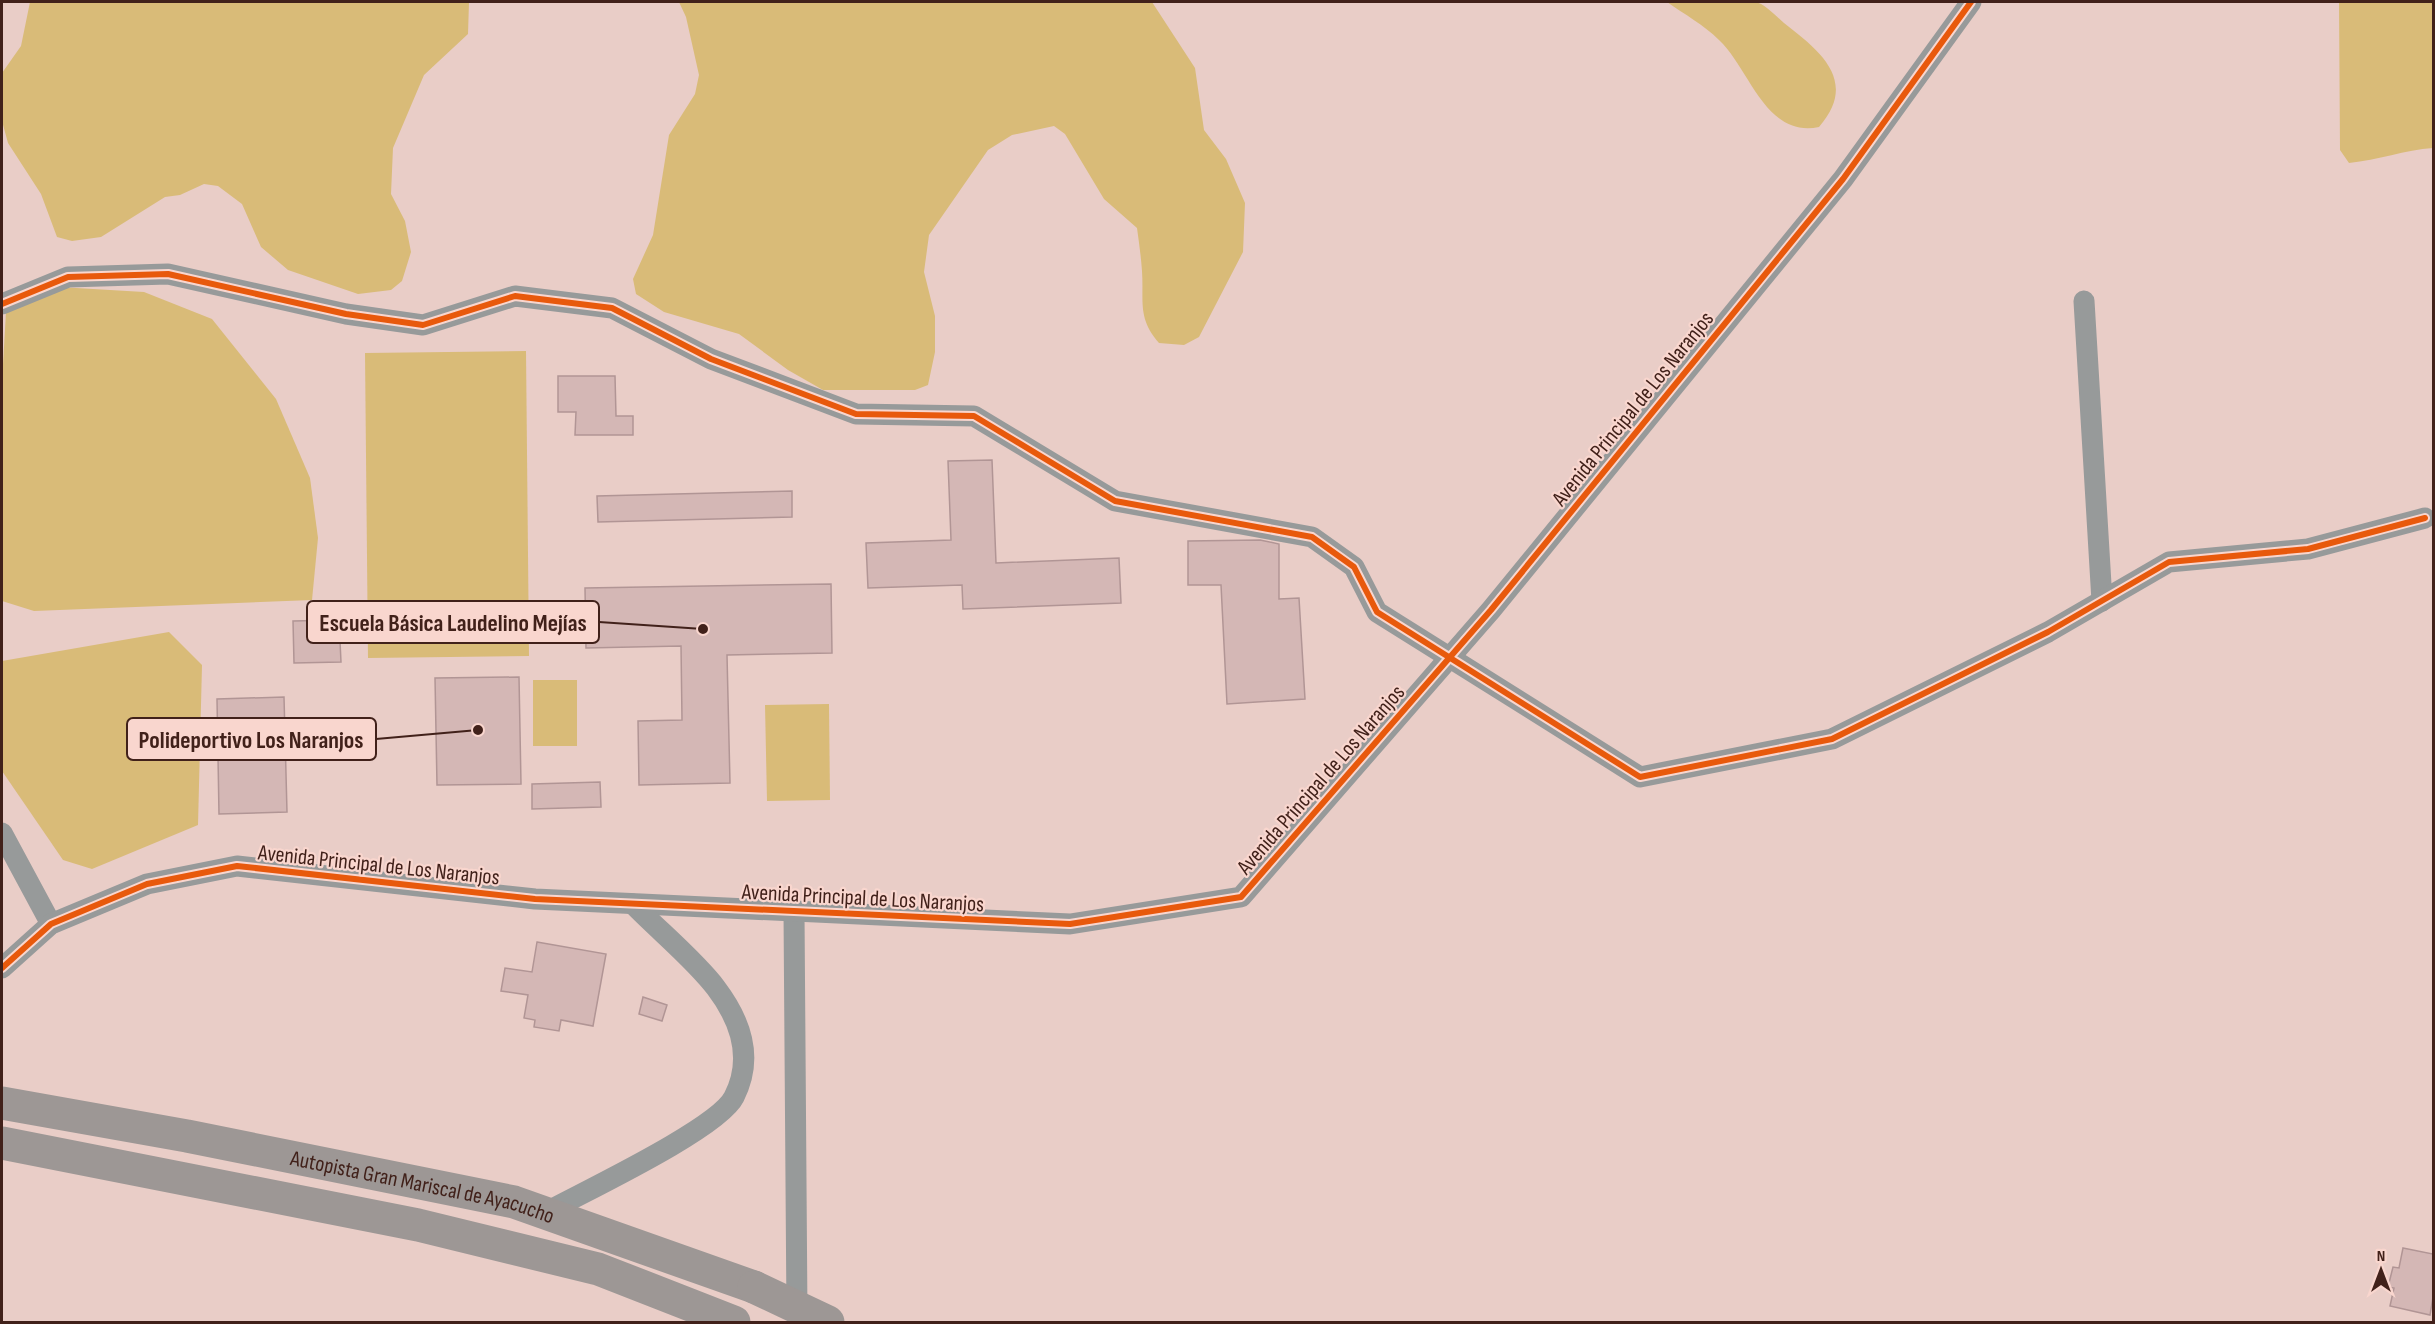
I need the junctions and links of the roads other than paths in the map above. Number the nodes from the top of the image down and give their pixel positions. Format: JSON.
{"nodes":[{"id":1,"x":1971,"y":2,"type":"edge"},
{"id":2,"x":2084,"y":301,"type":"dead end"},
{"id":3,"x":2,"y":303,"type":"edge"},
{"id":4,"x":2425,"y":518,"type":"dead end"},
{"id":5,"x":2102,"y":601,"type":"junction"},
{"id":6,"x":1448,"y":659,"type":"junction"},
{"id":7,"x":2,"y":833,"type":"edge"},
{"id":8,"x":633,"y":904,"type":"junction"},
{"id":9,"x":794,"y":912,"type":"junction"},
{"id":10,"x":51,"y":924,"type":"junction"},
{"id":11,"x":2,"y":968,"type":"edge"},
{"id":12,"x":8,"y":1104,"type":"edge"},
{"id":13,"x":4,"y":1143,"type":"edge"},
{"id":14,"x":545,"y":1213,"type":"junction"},
{"id":15,"x":734,"y":1323,"type":"edge"},
{"id":16,"x":797,"y":1323,"type":"edge"},
{"id":17,"x":828,"y":1323,"type":"edge"}],
"edges":[{"from":1,"to":6,"type":"street","name":"Avenida Principal de Los Naranjos"},
{"from":2,"to":5,"type":"street"},
{"from":3,"to":6,"type":"street"},
{"from":4,"to":5,"type":"street"},
{"from":5,"to":6,"type":"street"},
{"from":6,"to":9,"type":"street","name":"Avenida Principal de Los Naranjos"},
{"from":7,"to":10,"type":"street"},
{"from":8,"to":9,"type":"street","name":"Avenida Principal de Los Naranjos"},
{"from":8,"to":10,"type":"street","name":"Avenida Principal de Los Naranjos"},
{"from":8,"to":14,"type":"street"},
{"from":9,"to":16,"type":"street"},
{"from":10,"to":11,"type":"street","name":"Avenida Principal de Los Naranjos"},
{"from":12,"to":14,"type":"highway","name":"Autopista Gran Mariscal de Ayacucho"},
{"from":13,"to":15,"type":"highway","name":"Autopista Gran Mariscal de Ayacucho"},
{"from":14,"to":17,"type":"highway","name":"Autopista Gran Mariscal de Ayacucho","bridge":true}]}
